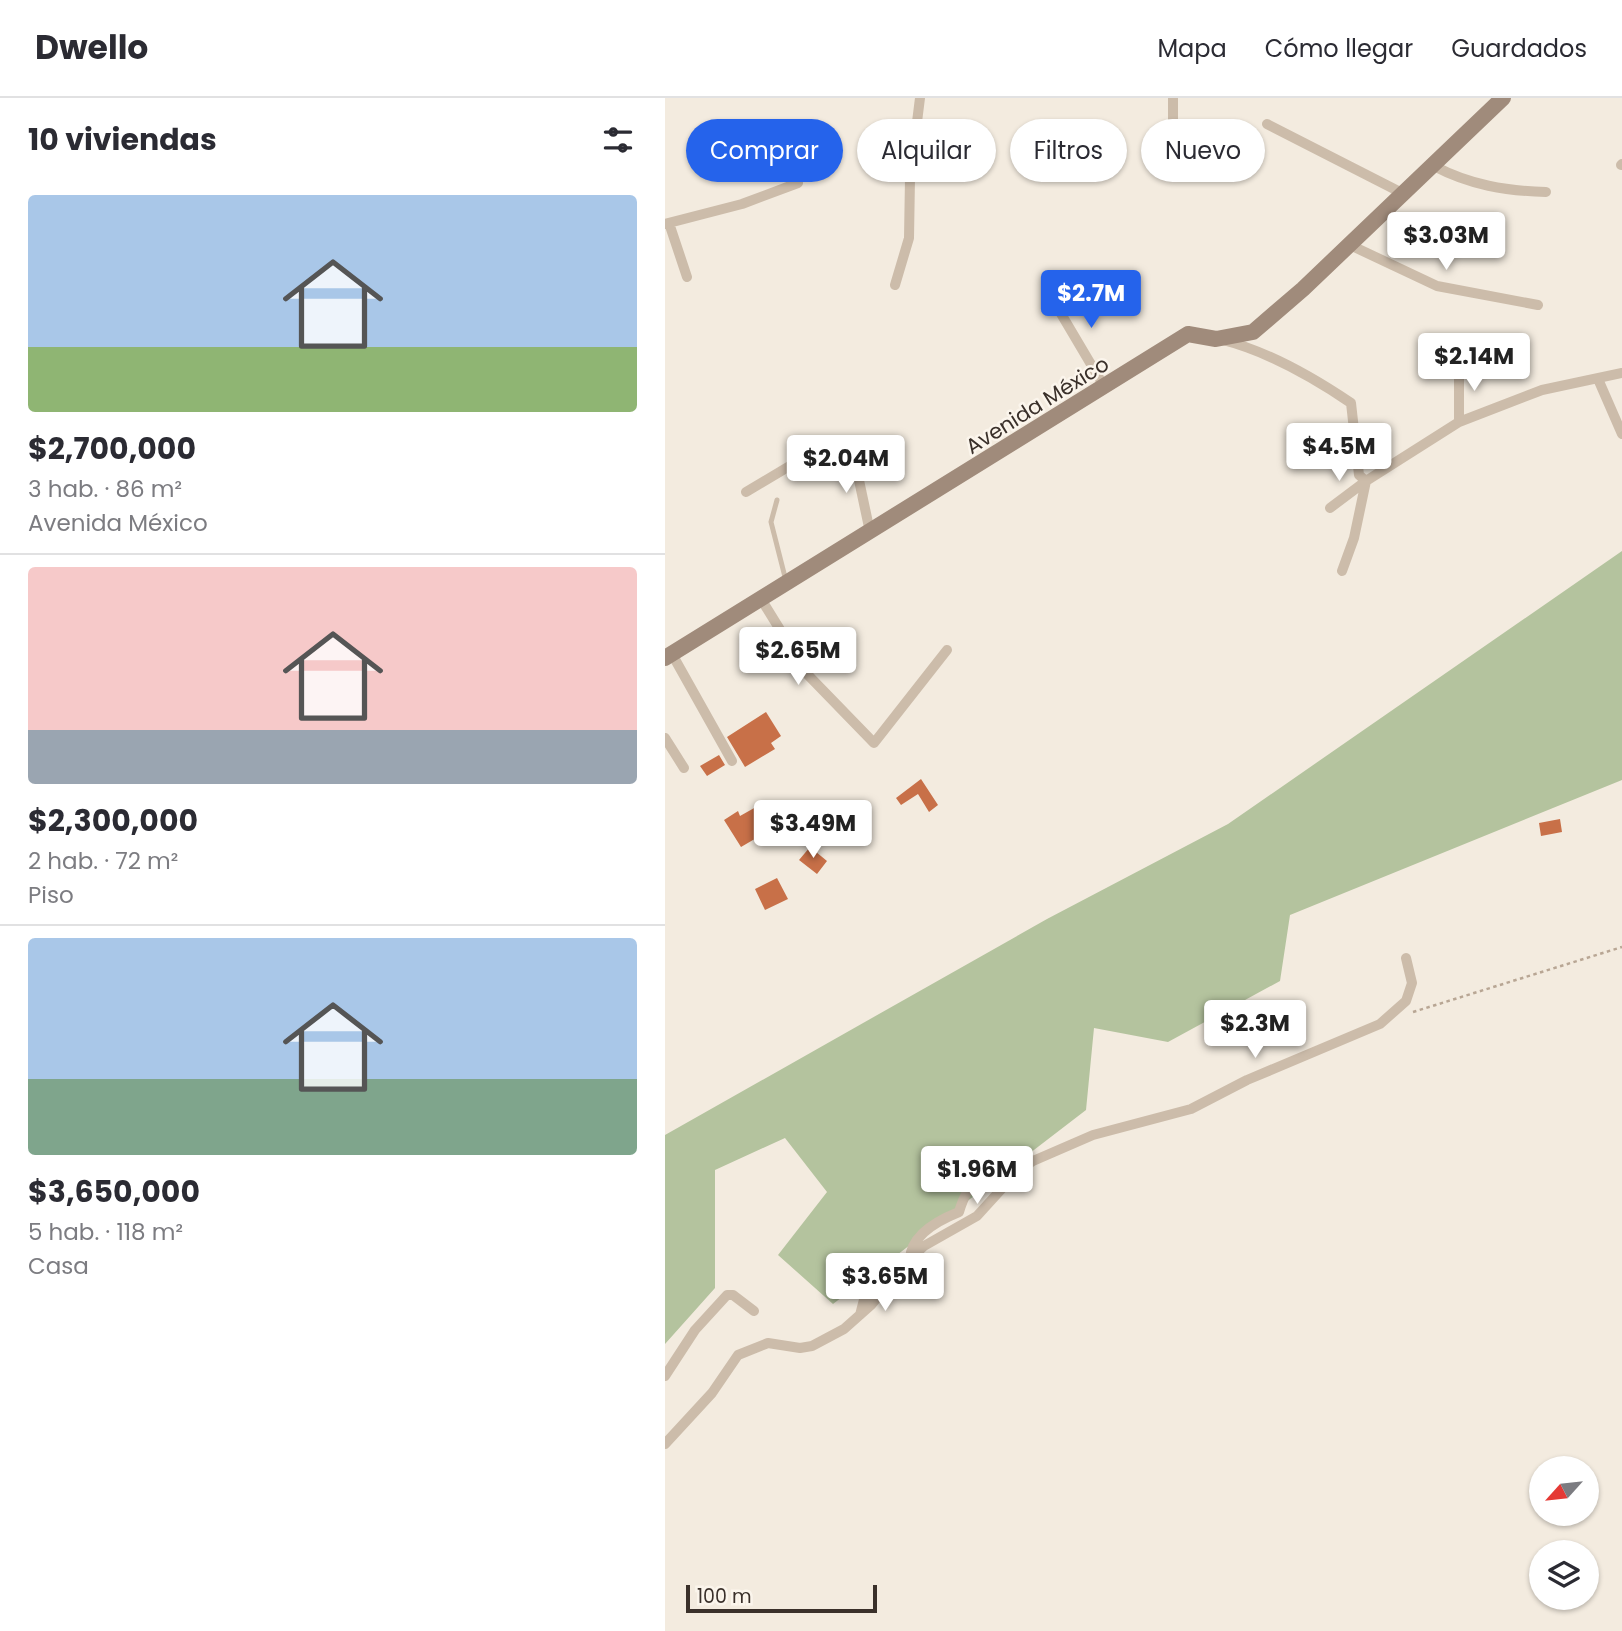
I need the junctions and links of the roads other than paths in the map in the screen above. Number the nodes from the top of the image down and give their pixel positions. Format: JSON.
{"nodes":[{"id":1,"x":920,"y":98,"type":"edge"},
{"id":2,"x":1173,"y":98,"type":"edge"},
{"id":3,"x":1503,"y":98,"type":"edge"},
{"id":4,"x":1173,"y":119,"type":"edge"},
{"id":5,"x":1267,"y":124,"type":"dead end"},
{"id":6,"x":1434,"y":166,"type":"junction"},
{"id":7,"x":798,"y":183,"type":"dead end"},
{"id":8,"x":1546,"y":192,"type":"dead end"},
{"id":9,"x":1405,"y":194,"type":"junction"},
{"id":10,"x":667,"y":224,"type":"edge"},
{"id":11,"x":1350,"y":245,"type":"junction"},
{"id":12,"x":687,"y":277,"type":"dead end"},
{"id":13,"x":895,"y":285,"type":"dead end"},
{"id":14,"x":1047,"y":290,"type":"dead end"},
{"id":15,"x":1538,"y":306,"type":"dead end"},
{"id":16,"x":1216,"y":339,"type":"junction"},
{"id":17,"x":1459,"y":364,"type":"dead end"},
{"id":18,"x":1622,"y":373,"type":"edge"},
{"id":19,"x":1598,"y":379,"type":"junction"},
{"id":20,"x":1105,"y":388,"type":"junction"},
{"id":21,"x":1459,"y":422,"type":"junction"},
{"id":22,"x":1622,"y":434,"type":"edge"},
{"id":23,"x":1366,"y":481,"type":"junction"},
{"id":24,"x":746,"y":492,"type":"dead end"},
{"id":25,"x":777,"y":500,"type":"dead end"},
{"id":26,"x":1330,"y":508,"type":"dead end"},
{"id":27,"x":870,"y":532,"type":"junction"},
{"id":28,"x":1342,"y":571,"type":"dead end"},
{"id":29,"x":786,"y":584,"type":"junction"},
{"id":30,"x":761,"y":599,"type":"junction"},
{"id":31,"x":947,"y":650,"type":"dead end"},
{"id":32,"x":668,"y":656,"type":"edge"},
{"id":33,"x":665,"y":738,"type":"edge"},
{"id":34,"x":732,"y":761,"type":"dead end"},
{"id":35,"x":684,"y":768,"type":"dead end"},
{"id":36,"x":1406,"y":958,"type":"dead end"},
{"id":37,"x":1041,"y":1157,"type":"junction"},
{"id":38,"x":911,"y":1259,"type":"junction"},
{"id":39,"x":848,"y":1264,"type":"dead end"},
{"id":40,"x":754,"y":1311,"type":"dead end"},
{"id":41,"x":859,"y":1317,"type":"junction"},
{"id":42,"x":665,"y":1376,"type":"edge"},
{"id":43,"x":665,"y":1444,"type":"edge"}],
"edges":[{"from":1,"to":13,"type":"street"},
{"from":2,"to":4,"type":"street"},
{"from":3,"to":6,"type":"main road","name":"Avenida México"},
{"from":5,"to":9,"type":"street"},
{"from":6,"to":8,"type":"street"},
{"from":6,"to":9,"type":"main road","name":"Avenida México"},
{"from":7,"to":10,"type":"street"},
{"from":9,"to":11,"type":"main road","name":"Avenida México"},
{"from":10,"to":12,"type":"street"},
{"from":11,"to":15,"type":"street"},
{"from":11,"to":16,"type":"main road","name":"Avenida México"},
{"from":14,"to":20,"type":"street"},
{"from":16,"to":20,"type":"main road","name":"Avenida México"},
{"from":16,"to":23,"type":"street"},
{"from":17,"to":21,"type":"street"},
{"from":18,"to":19,"type":"street"},
{"from":19,"to":21,"type":"street"},
{"from":19,"to":22,"type":"street"},
{"from":20,"to":27,"type":"main road","name":"Avenida México"},
{"from":21,"to":23,"type":"street"},
{"from":23,"to":26,"type":"street"},
{"from":23,"to":28,"type":"street"},
{"from":24,"to":27,"type":"street"},
{"from":25,"to":29,"type":"lane"},
{"from":27,"to":29,"type":"main road","name":"Avenida México"},
{"from":29,"to":30,"type":"main road","name":"Avenida México"},
{"from":30,"to":31,"type":"street"},
{"from":30,"to":32,"type":"main road","name":"Avenida México"},
{"from":32,"to":34,"type":"street"},
{"from":33,"to":35,"type":"street"},
{"from":36,"to":37,"type":"street"},
{"from":37,"to":38,"type":"street"},
{"from":37,"to":38,"type":"street"},
{"from":38,"to":41,"type":"street"},
{"from":39,"to":41,"type":"street"},
{"from":40,"to":42,"type":"street"},
{"from":41,"to":43,"type":"street"}]}
